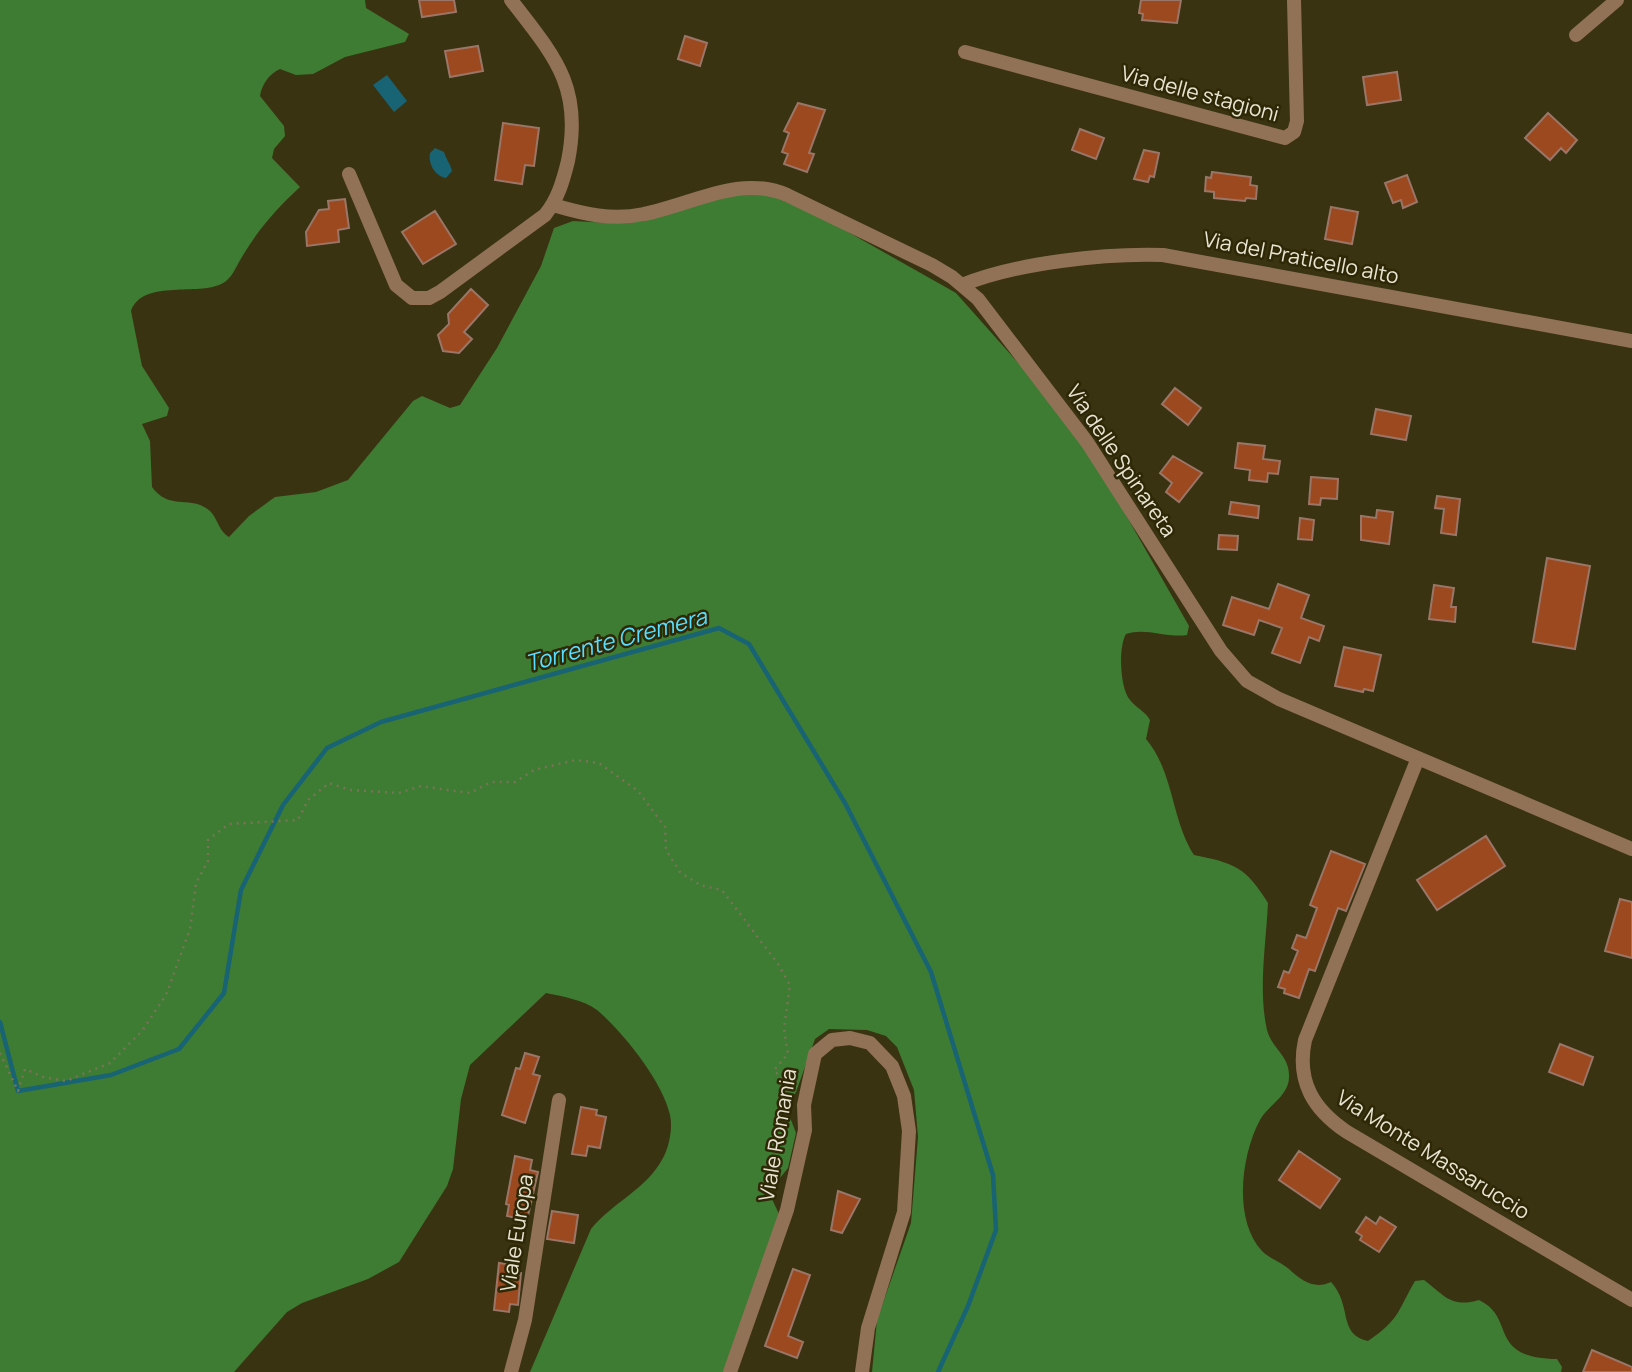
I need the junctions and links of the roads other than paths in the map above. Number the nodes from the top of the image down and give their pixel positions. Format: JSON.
{"nodes":[{"id":1,"x":511,"y":0,"type":"edge"},
{"id":2,"x":1294,"y":0,"type":"edge"},
{"id":3,"x":1617,"y":0,"type":"edge"},
{"id":4,"x":1576,"y":35,"type":"dead end"},
{"id":5,"x":965,"y":52,"type":"dead end"},
{"id":6,"x":349,"y":174,"type":"dead end"},
{"id":7,"x":553,"y":205,"type":"junction"},
{"id":8,"x":962,"y":285,"type":"junction"},
{"id":9,"x":1632,"y":341,"type":"edge"},
{"id":10,"x":1418,"y":758,"type":"junction"},
{"id":11,"x":1632,"y":849,"type":"edge"},
{"id":12,"x":559,"y":1100,"type":"dead end"},
{"id":13,"x":1632,"y":1300,"type":"edge"},
{"id":14,"x":511,"y":1372,"type":"edge"},
{"id":15,"x":730,"y":1372,"type":"edge"},
{"id":16,"x":862,"y":1372,"type":"edge"}],
"edges":[{"from":1,"to":7,"type":"street"},
{"from":2,"to":5,"type":"street","name":"Via delle stagioni"},
{"from":3,"to":4,"type":"street"},
{"from":6,"to":7,"type":"street"},
{"from":7,"to":8,"type":"street","name":"Via delle Spinareta"},
{"from":8,"to":9,"type":"street","name":"Via del Praticello alto"},
{"from":8,"to":10,"type":"street","name":"Via delle Spinareta"},
{"from":10,"to":11,"type":"street","name":"Via delle Spinareta"},
{"from":10,"to":13,"type":"street","name":"Via Monte Massaruccio"},
{"from":12,"to":14,"type":"street","name":"Viale Europa"},
{"from":15,"to":16,"type":"street","name":"Viale Romania"}]}
